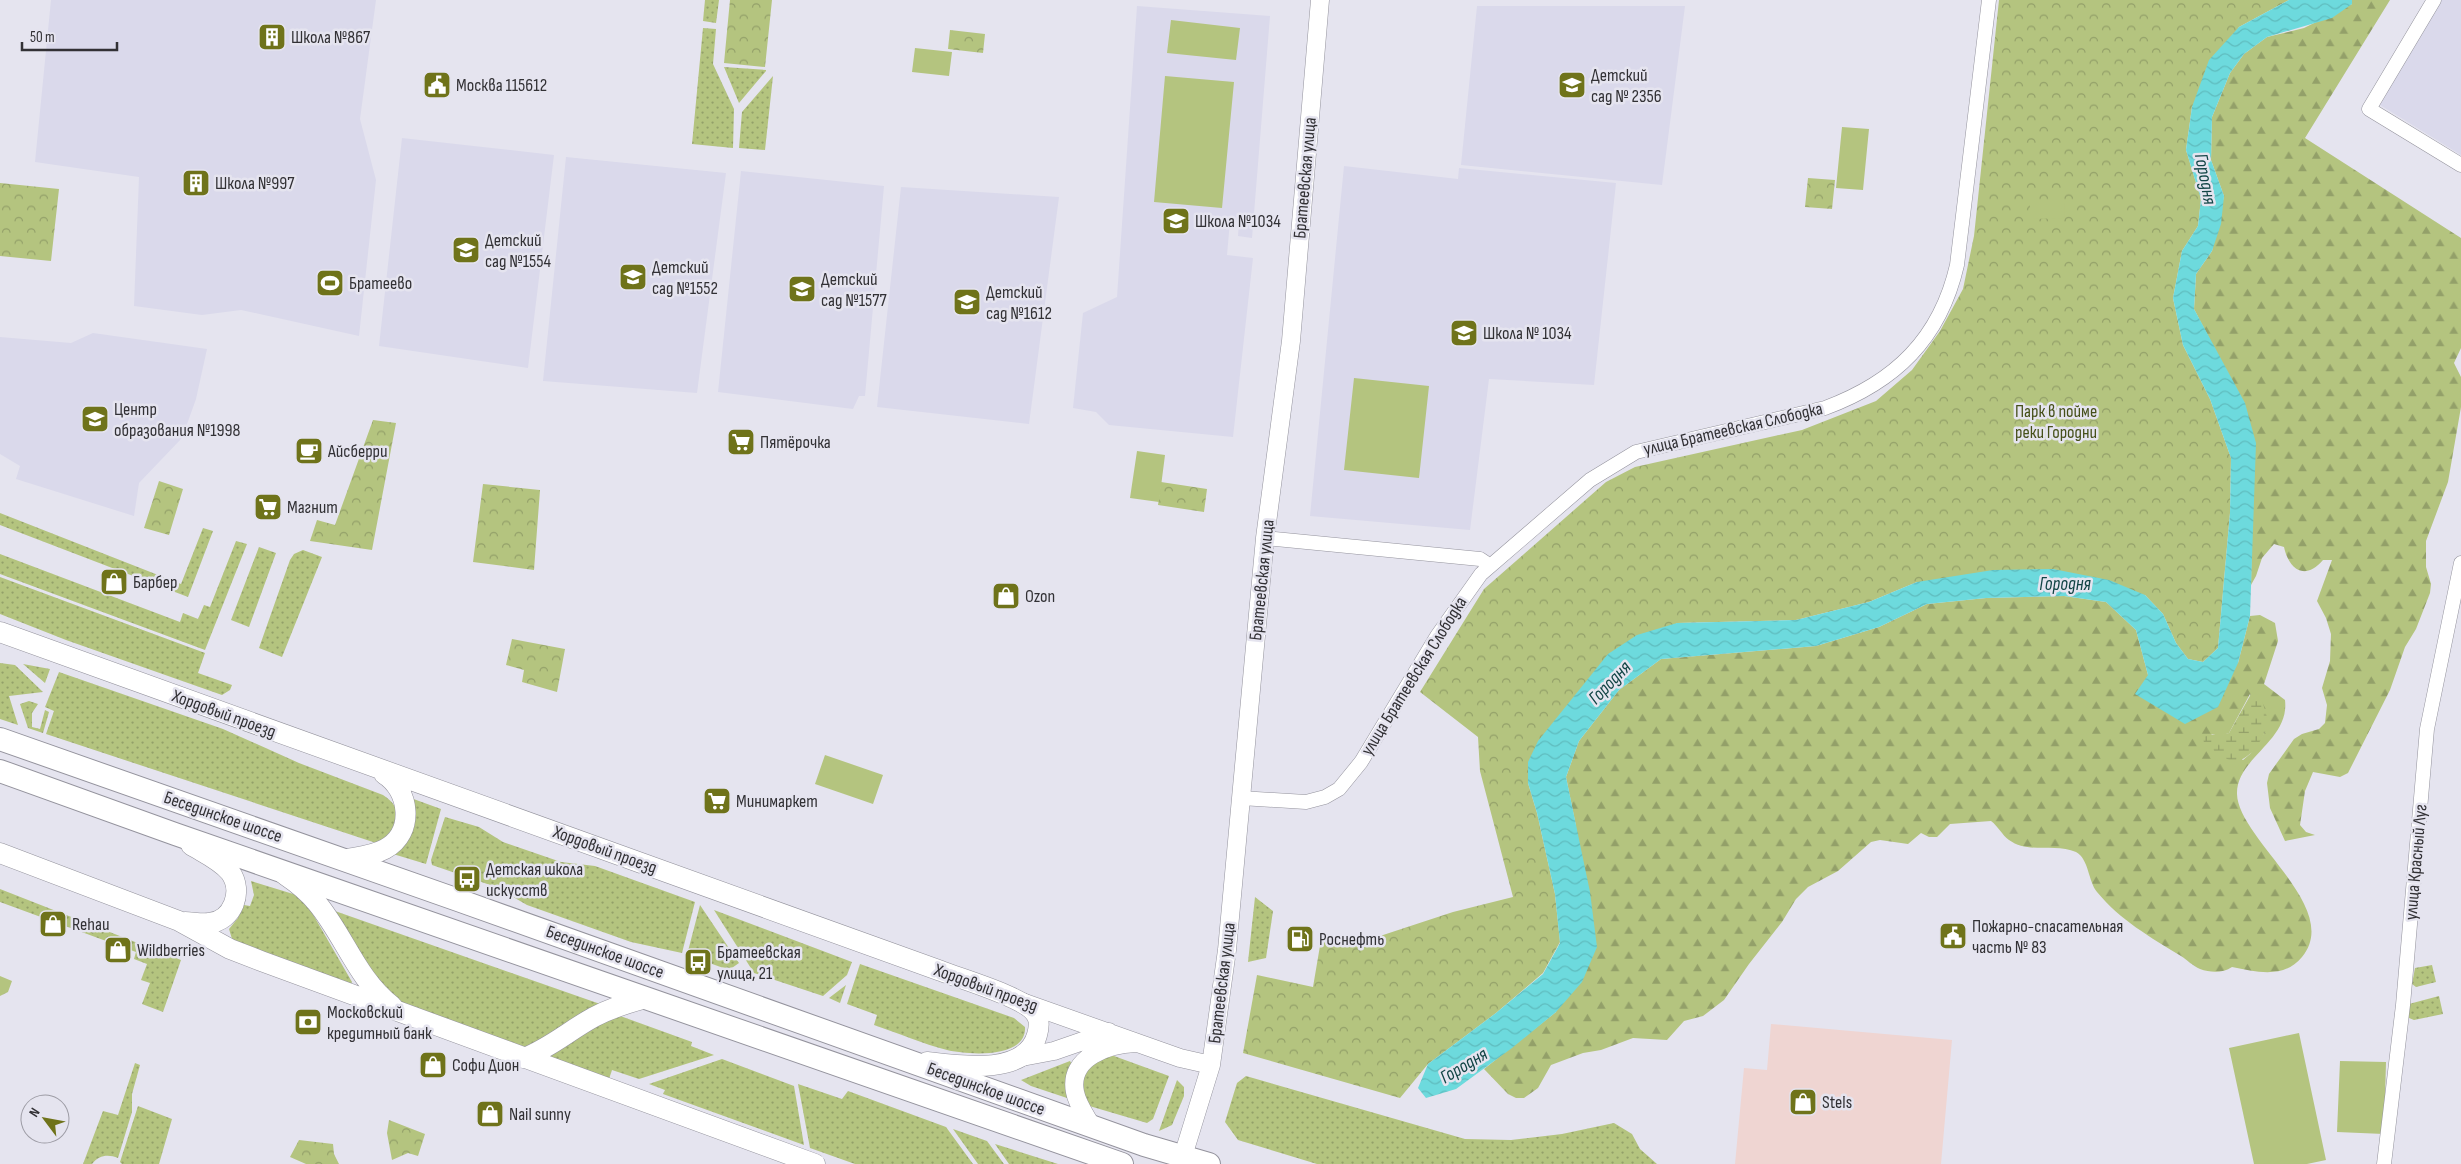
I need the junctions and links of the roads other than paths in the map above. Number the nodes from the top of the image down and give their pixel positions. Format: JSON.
{"nodes":[{"id":1,"x":1320,"y":0,"type":"edge"},
{"id":2,"x":1989,"y":0,"type":"edge"},
{"id":3,"x":2434,"y":0,"type":"edge"},
{"id":4,"x":2461,"y":165,"type":"edge"},
{"id":5,"x":1265,"y":538,"type":"junction"},
{"id":6,"x":2461,"y":563,"type":"edge"},
{"id":7,"x":1489,"y":565,"type":"junction"},
{"id":8,"x":0,"y":632,"type":"edge"},
{"id":9,"x":0,"y":739,"type":"edge"},
{"id":10,"x":374,"y":768,"type":"junction"},
{"id":11,"x":0,"y":771,"type":"edge"},
{"id":12,"x":1241,"y":798,"type":"junction"},
{"id":13,"x":175,"y":834,"type":"junction"},
{"id":14,"x":0,"y":854,"type":"edge"},
{"id":15,"x":343,"y":860,"type":"junction"},
{"id":16,"x":271,"y":866,"type":"junction"},
{"id":17,"x":179,"y":921,"type":"junction"},
{"id":18,"x":646,"y":998,"type":"junction"},
{"id":19,"x":1022,"y":1002,"type":"junction"},
{"id":20,"x":398,"y":1011,"type":"junction"},
{"id":21,"x":1109,"y":1032,"type":"junction"},
{"id":22,"x":1139,"y":1043,"type":"junction"},
{"id":23,"x":1022,"y":1057,"type":"junction"},
{"id":24,"x":524,"y":1058,"type":"junction"},
{"id":25,"x":907,"y":1060,"type":"junction"},
{"id":26,"x":1211,"y":1065,"type":"junction"},
{"id":27,"x":1092,"y":1127,"type":"junction"},
{"id":28,"x":1182,"y":1160,"type":"edge"},
{"id":29,"x":808,"y":1163,"type":"edge"},
{"id":30,"x":1122,"y":1164,"type":"edge"},
{"id":31,"x":1209,"y":1164,"type":"edge"},
{"id":32,"x":2384,"y":1164,"type":"edge"}],
"edges":[{"from":1,"to":5,"type":"street","name":"Братеевская улица"},
{"from":2,"to":7,"type":"street","name":"улица Братеевская Слободка"},
{"from":3,"to":4,"type":"street"},
{"from":5,"to":7,"type":"street"},
{"from":5,"to":12,"type":"street","name":"Братеевская улица"},
{"from":6,"to":32,"type":"street","name":"улица Красный Луг"},
{"from":7,"to":12,"type":"street","name":"улица Братеевская Слободка"},
{"from":8,"to":10,"type":"main road","name":"Хордовый проезд"},
{"from":9,"to":15,"type":"main road","name":"Бесединское шоссе"},
{"from":10,"to":15,"type":"main road"},
{"from":10,"to":19,"type":"main road","name":"Хордовый проезд"},
{"from":11,"to":13,"type":"main road","name":"Бесединское шоссе"},
{"from":12,"to":26,"type":"street","name":"Братеевская улица"},
{"from":13,"to":16,"type":"main road","name":"Бесединское шоссе"},
{"from":13,"to":17,"type":"main road"},
{"from":14,"to":17,"type":"main road"},
{"from":15,"to":25,"type":"main road","name":"Бесединское шоссе"},
{"from":16,"to":18,"type":"main road","name":"Бесединское шоссе"},
{"from":16,"to":20,"type":"main road"},
{"from":17,"to":20,"type":"main road"},
{"from":18,"to":24,"type":"main road"},
{"from":18,"to":30,"type":"main road","name":"Бесединское шоссе"},
{"from":19,"to":21,"type":"street","name":"Хордовый проезд"},
{"from":19,"to":23,"type":"main road"},
{"from":20,"to":24,"type":"main road"},
{"from":21,"to":22,"type":"street","name":"Хордовый проезд"},
{"from":21,"to":23,"type":"street"},
{"from":22,"to":26,"type":"street","name":"Хордовый проезд"},
{"from":22,"to":27,"type":"street"},
{"from":23,"to":25,"type":"main road"},
{"from":24,"to":29,"type":"main road"},
{"from":25,"to":27,"type":"main road","name":"Бесединское шоссе"},
{"from":26,"to":28,"type":"street","name":"Братеевская улица"},
{"from":27,"to":28,"type":"main road","name":"Бесединское шоссе"},
{"from":28,"to":31,"type":"main road","name":"Бесединское шоссе"}]}
